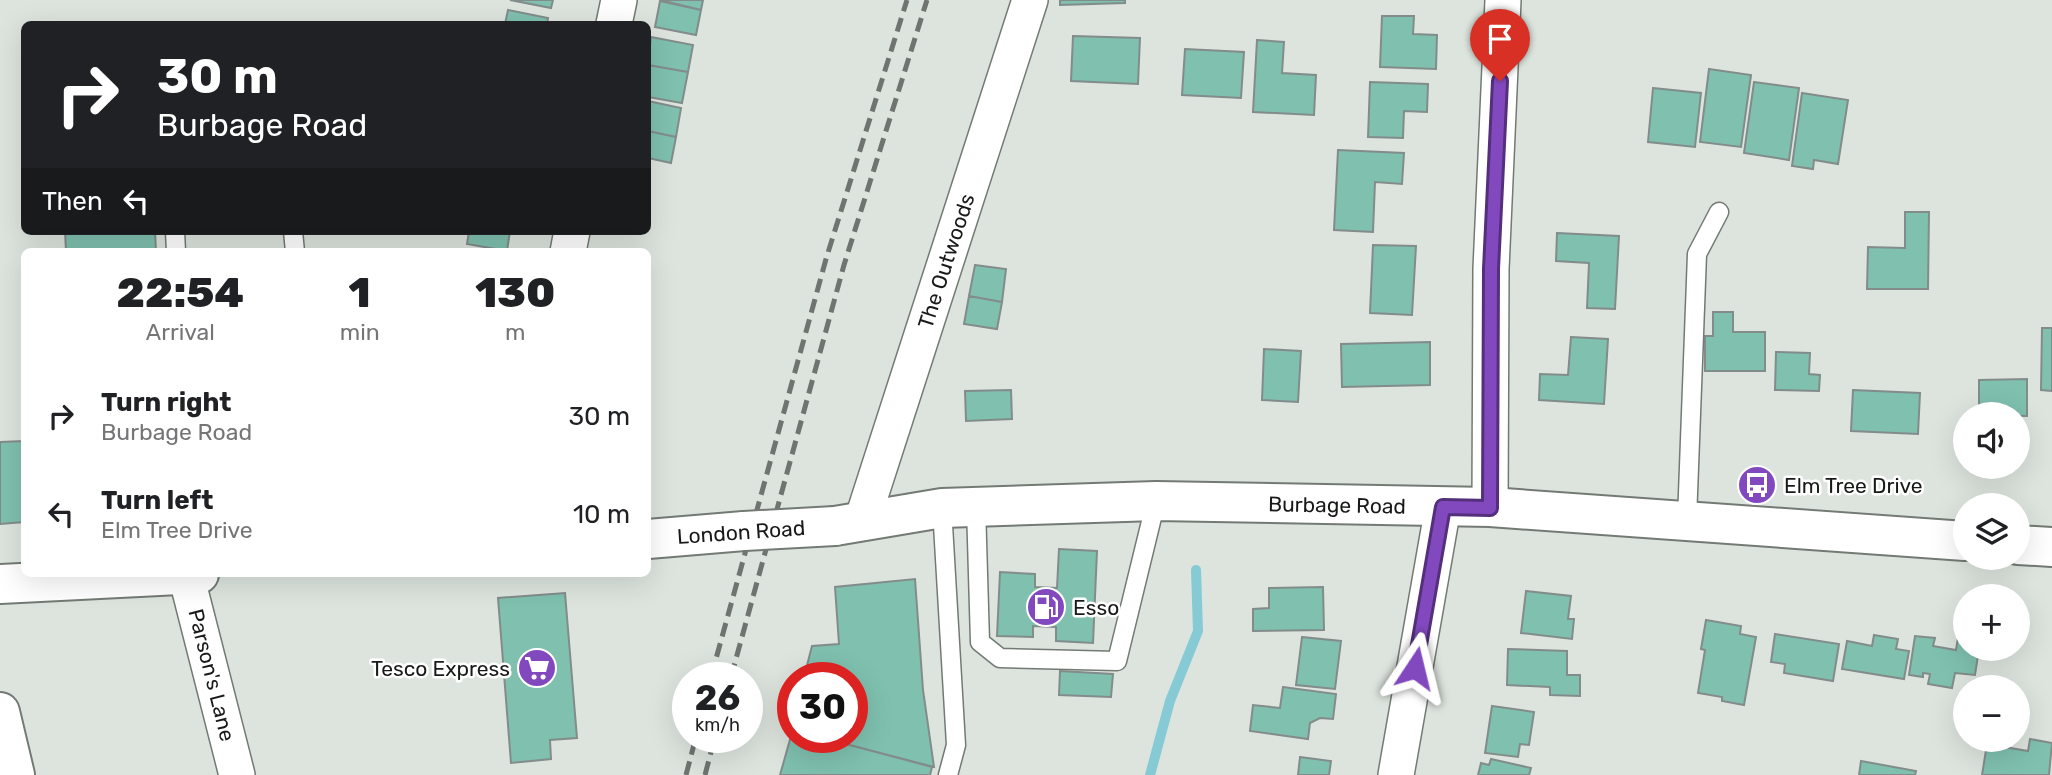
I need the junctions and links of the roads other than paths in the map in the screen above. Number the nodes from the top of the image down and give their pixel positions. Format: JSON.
{"nodes":[{"id":1,"x":619,"y":0,"type":"edge"},
{"id":2,"x":1030,"y":0,"type":"edge"},
{"id":3,"x":1503,"y":0,"type":"edge"},
{"id":4,"x":615,"y":21,"type":"edge"},
{"id":5,"x":1719,"y":212,"type":"dead end"},
{"id":6,"x":1156,"y":501,"type":"junction"},
{"id":7,"x":959,"y":507,"type":"junction"},
{"id":8,"x":1443,"y":507,"type":"junction"},
{"id":9,"x":1490,"y":508,"type":"junction"},
{"id":10,"x":1687,"y":520,"type":"junction"},
{"id":11,"x":848,"y":523,"type":"junction"},
{"id":12,"x":662,"y":538,"type":"edge"},
{"id":13,"x":1953,"y":540,"type":"edge"},
{"id":14,"x":2030,"y":546,"type":"edge"},
{"id":15,"x":2052,"y":547,"type":"edge"},
{"id":16,"x":127,"y":577,"type":"edge"},
{"id":17,"x":192,"y":577,"type":"edge"},
{"id":18,"x":0,"y":583,"type":"edge"},
{"id":19,"x":0,"y":712,"type":"edge"},
{"id":20,"x":15,"y":775,"type":"edge"},
{"id":21,"x":237,"y":775,"type":"edge"},
{"id":22,"x":948,"y":775,"type":"edge"},
{"id":23,"x":1396,"y":775,"type":"edge"}],
"edges":[{"from":1,"to":4,"type":"street"},
{"from":2,"to":11,"type":"street","name":"The Outwoods"},
{"from":3,"to":9,"type":"street"},
{"from":5,"to":10,"type":"lane"},
{"from":6,"to":7,"type":"main road","name":"Burbage Road"},
{"from":6,"to":7,"type":"lane"},
{"from":6,"to":8,"type":"main road","name":"Burbage Road"},
{"from":7,"to":11,"type":"main road","name":"Burbage Road"},
{"from":7,"to":22,"type":"lane"},
{"from":8,"to":9,"type":"main road","name":"Burbage Road"},
{"from":8,"to":23,"type":"street"},
{"from":9,"to":10,"type":"main road","name":"Burbage Road"},
{"from":10,"to":13,"type":"main road","name":"Burbage Road"},
{"from":11,"to":12,"type":"main road","name":"London Road","bridge":true},
{"from":14,"to":15,"type":"main road"},
{"from":16,"to":18,"type":"main road"},
{"from":17,"to":21,"type":"street","name":"Parson's Lane"},
{"from":19,"to":20,"type":"main road"}]}
